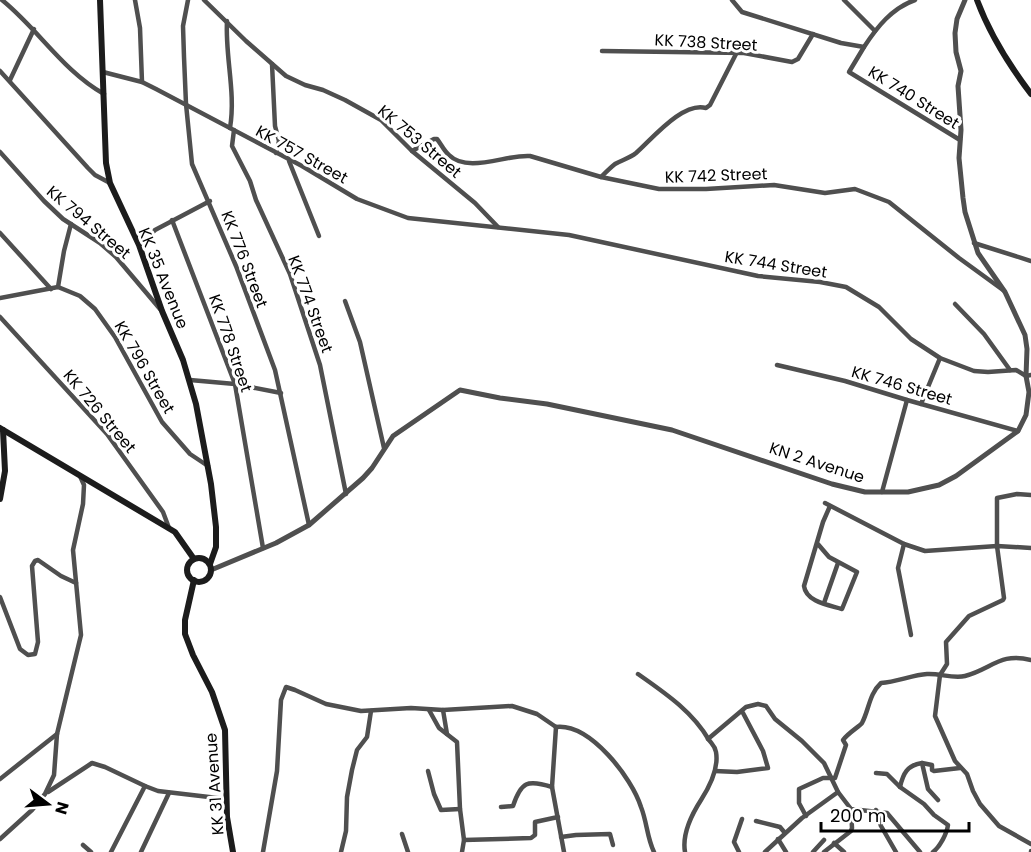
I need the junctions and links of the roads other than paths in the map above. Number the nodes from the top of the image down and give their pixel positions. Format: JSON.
{"nodes":[{"id":1,"x":2,"y":0,"type":"edge"},
{"id":2,"x":100,"y":0,"type":"edge"},
{"id":3,"x":135,"y":0,"type":"edge"},
{"id":4,"x":188,"y":0,"type":"edge"},
{"id":5,"x":204,"y":0,"type":"edge"},
{"id":6,"x":732,"y":0,"type":"edge"},
{"id":7,"x":844,"y":0,"type":"edge"},
{"id":8,"x":915,"y":0,"type":"edge"},
{"id":9,"x":965,"y":0,"type":"edge"},
{"id":10,"x":977,"y":0,"type":"edge"},
{"id":11,"x":905,"y":2,"type":"edge"},
{"id":12,"x":227,"y":21,"type":"junction"},
{"id":13,"x":34,"y":29,"type":"junction"},
{"id":14,"x":875,"y":31,"type":"junction"},
{"id":15,"x":813,"y":34,"type":"junction"},
{"id":16,"x":864,"y":47,"type":"junction"},
{"id":17,"x":602,"y":51,"type":"dead end"},
{"id":18,"x":736,"y":54,"type":"junction"},
{"id":19,"x":272,"y":63,"type":"junction"},
{"id":20,"x":0,"y":71,"type":"edge"},
{"id":21,"x":103,"y":72,"type":"junction"},
{"id":22,"x":10,"y":80,"type":"junction"},
{"id":23,"x":142,"y":82,"type":"junction"},
{"id":24,"x":104,"y":94,"type":"junction"},
{"id":25,"x":1031,"y":94,"type":"edge"},
{"id":26,"x":186,"y":104,"type":"junction"},
{"id":27,"x":232,"y":129,"type":"junction"},
{"id":28,"x":960,"y":140,"type":"junction"},
{"id":29,"x":412,"y":151,"type":"junction"},
{"id":30,"x":0,"y":152,"type":"edge"},
{"id":31,"x":276,"y":153,"type":"junction"},
{"id":32,"x":289,"y":160,"type":"junction"},
{"id":33,"x":601,"y":177,"type":"junction"},
{"id":34,"x":110,"y":183,"type":"junction"},
{"id":35,"x":210,"y":201,"type":"junction"},
{"id":36,"x":172,"y":220,"type":"junction"},
{"id":37,"x":71,"y":224,"type":"junction"},
{"id":38,"x":498,"y":227,"type":"junction"},
{"id":39,"x":0,"y":233,"type":"edge"},
{"id":40,"x":320,"y":236,"type":"dead end"},
{"id":41,"x":974,"y":243,"type":"junction"},
{"id":42,"x":139,"y":245,"type":"junction"},
{"id":43,"x":1031,"y":261,"type":"edge"},
{"id":44,"x":58,"y":287,"type":"junction"},
{"id":45,"x":51,"y":289,"type":"junction"},
{"id":46,"x":1005,"y":292,"type":"junction"},
{"id":47,"x":0,"y":298,"type":"edge"},
{"id":48,"x":345,"y":302,"type":"dead end"},
{"id":49,"x":955,"y":304,"type":"dead end"},
{"id":50,"x":162,"y":311,"type":"junction"},
{"id":51,"x":0,"y":317,"type":"edge"},
{"id":52,"x":940,"y":358,"type":"junction"},
{"id":53,"x":777,"y":365,"type":"dead end"},
{"id":54,"x":1010,"y":370,"type":"junction"},
{"id":55,"x":1029,"y":375,"type":"edge"},
{"id":56,"x":190,"y":380,"type":"junction"},
{"id":57,"x":235,"y":384,"type":"junction"},
{"id":58,"x":1030,"y":392,"type":"edge"},
{"id":59,"x":281,"y":393,"type":"junction"},
{"id":60,"x":907,"y":400,"type":"junction"},
{"id":61,"x":921,"y":404,"type":"junction"},
{"id":62,"x":1029,"y":409,"type":"edge"},
{"id":63,"x":2,"y":429,"type":"edge"},
{"id":64,"x":1018,"y":431,"type":"junction"},
{"id":65,"x":384,"y":448,"type":"junction"},
{"id":66,"x":208,"y":466,"type":"junction"},
{"id":67,"x":78,"y":474,"type":"junction"},
{"id":68,"x":882,"y":492,"type":"junction"},
{"id":69,"x":346,"y":494,"type":"junction"},
{"id":70,"x":1031,"y":495,"type":"edge"},
{"id":71,"x":0,"y":500,"type":"edge"},
{"id":72,"x":309,"y":525,"type":"junction"},
{"id":73,"x":169,"y":528,"type":"junction"},
{"id":74,"x":817,"y":543,"type":"junction"},
{"id":75,"x":904,"y":544,"type":"junction"},
{"id":76,"x":997,"y":546,"type":"junction"},
{"id":77,"x":263,"y":548,"type":"junction"},
{"id":78,"x":1031,"y":548,"type":"edge"},
{"id":79,"x":194,"y":559,"type":"junction"},
{"id":80,"x":838,"y":562,"type":"junction"},
{"id":81,"x":210,"y":567,"type":"junction"},
{"id":82,"x":194,"y":580,"type":"junction"},
{"id":83,"x":76,"y":583,"type":"junction"},
{"id":84,"x":0,"y":597,"type":"edge"},
{"id":85,"x":824,"y":603,"type":"junction"},
{"id":86,"x":911,"y":635,"type":"dead end"},
{"id":87,"x":1031,"y":660,"type":"edge"},
{"id":88,"x":638,"y":674,"type":"dead end"},
{"id":89,"x":940,"y":675,"type":"junction"},
{"id":90,"x":429,"y":710,"type":"junction"},
{"id":91,"x":443,"y":710,"type":"junction"},
{"id":92,"x":371,"y":711,"type":"junction"},
{"id":93,"x":743,"y":713,"type":"dead end"},
{"id":94,"x":556,"y":727,"type":"junction"},
{"id":95,"x":57,"y":734,"type":"junction"},
{"id":96,"x":447,"y":735,"type":"junction"},
{"id":97,"x":708,"y":739,"type":"junction"},
{"id":98,"x":922,"y":763,"type":"junction"},
{"id":99,"x":960,"y":768,"type":"junction"},
{"id":100,"x":428,"y":771,"type":"dead end"},
{"id":101,"x":715,"y":771,"type":"junction"},
{"id":102,"x":876,"y":773,"type":"dead end"},
{"id":103,"x":0,"y":779,"type":"edge"},
{"id":104,"x":832,"y":779,"type":"junction"},
{"id":105,"x":145,"y":786,"type":"junction"},
{"id":106,"x":552,"y":787,"type":"junction"},
{"id":107,"x":900,"y":787,"type":"junction"},
{"id":108,"x":838,"y":792,"type":"junction"},
{"id":109,"x":169,"y":793,"type":"junction"},
{"id":110,"x":45,"y":794,"type":"junction"},
{"id":111,"x":226,"y":799,"type":"junction"},
{"id":112,"x":938,"y":800,"type":"dead end"},
{"id":113,"x":501,"y":807,"type":"dead end"},
{"id":114,"x":851,"y":808,"type":"junction"},
{"id":115,"x":460,"y":809,"type":"junction"},
{"id":116,"x":876,"y":810,"type":"junction"},
{"id":117,"x":806,"y":816,"type":"junction"},
{"id":118,"x":558,"y":817,"type":"junction"},
{"id":119,"x":742,"y":819,"type":"dead end"},
{"id":120,"x":756,"y":821,"type":"dead end"},
{"id":121,"x":785,"y":833,"type":"junction"},
{"id":122,"x":402,"y":834,"type":"dead end"},
{"id":123,"x":561,"y":837,"type":"junction"},
{"id":124,"x":0,"y":839,"type":"edge"},
{"id":125,"x":778,"y":839,"type":"junction"},
{"id":126,"x":464,"y":840,"type":"junction"},
{"id":127,"x":824,"y":840,"type":"dead end"},
{"id":128,"x":834,"y":843,"type":"junction"},
{"id":129,"x":1031,"y":844,"type":"edge"},
{"id":130,"x":83,"y":845,"type":"dead end"},
{"id":131,"x":613,"y":845,"type":"dead end"},
{"id":132,"x":91,"y":852,"type":"edge"},
{"id":133,"x":111,"y":852,"type":"edge"},
{"id":134,"x":141,"y":852,"type":"edge"},
{"id":135,"x":233,"y":852,"type":"edge"},
{"id":136,"x":263,"y":852,"type":"edge"},
{"id":137,"x":341,"y":852,"type":"edge"},
{"id":138,"x":408,"y":852,"type":"edge"},
{"id":139,"x":462,"y":852,"type":"edge"},
{"id":140,"x":564,"y":852,"type":"edge"},
{"id":141,"x":654,"y":852,"type":"edge"},
{"id":142,"x":685,"y":852,"type":"edge"},
{"id":143,"x":739,"y":852,"type":"edge"},
{"id":144,"x":765,"y":852,"type":"edge"},
{"id":145,"x":786,"y":852,"type":"edge"},
{"id":146,"x":813,"y":852,"type":"edge"},
{"id":147,"x":824,"y":852,"type":"edge"},
{"id":148,"x":844,"y":852,"type":"edge"},
{"id":149,"x":896,"y":852,"type":"edge"},
{"id":150,"x":920,"y":852,"type":"edge"},
{"id":151,"x":933,"y":852,"type":"edge"}],
"edges":[{"from":1,"to":13,"type":"street"},
{"from":2,"to":21,"type":"main road","name":"KK 35 Avenue"},
{"from":3,"to":23,"type":"street"},
{"from":4,"to":26,"type":"street","name":"KK 776 Street"},
{"from":5,"to":12,"type":"street","name":"KK 753 Street"},
{"from":6,"to":15,"type":"street"},
{"from":7,"to":14,"type":"street"},
{"from":8,"to":11,"type":"street"},
{"from":9,"to":28,"type":"street"},
{"from":10,"to":25,"type":"main road"},
{"from":11,"to":14,"type":"street"},
{"from":12,"to":19,"type":"street","name":"KK 753 Street"},
{"from":12,"to":27,"type":"street","name":"KK 774 Street"},
{"from":13,"to":22,"type":"street"},
{"from":13,"to":24,"type":"street"},
{"from":14,"to":16,"type":"street"},
{"from":15,"to":16,"type":"street"},
{"from":15,"to":18,"type":"street","name":"KK 738 Street"},
{"from":16,"to":28,"type":"street","name":"KK 740 Street"},
{"from":17,"to":18,"type":"street","name":"KK 738 Street"},
{"from":18,"to":33,"type":"street"},
{"from":19,"to":29,"type":"street","name":"KK 753 Street"},
{"from":19,"to":31,"type":"street"},
{"from":20,"to":22,"type":"street"},
{"from":21,"to":23,"type":"street","name":"KK 757 Street"},
{"from":21,"to":24,"type":"main road","name":"KK 35 Avenue"},
{"from":22,"to":34,"type":"street"},
{"from":23,"to":26,"type":"street","name":"KK 757 Street"},
{"from":24,"to":34,"type":"main road","name":"KK 35 Avenue"},
{"from":26,"to":27,"type":"street","name":"KK 757 Street"},
{"from":26,"to":35,"type":"street","name":"KK 776 Street"},
{"from":27,"to":31,"type":"street","name":"KK 757 Street"},
{"from":27,"to":69,"type":"street","name":"KK 774 Street"},
{"from":28,"to":41,"type":"street"},
{"from":29,"to":33,"type":"street","name":"KK 742 Street"},
{"from":29,"to":38,"type":"street","name":"KK 753 Street"},
{"from":30,"to":37,"type":"street","name":"KK 794 Street"},
{"from":31,"to":32,"type":"street","name":"KK 757 Street"},
{"from":32,"to":38,"type":"street","name":"KK 757 Street"},
{"from":32,"to":40,"type":"street"},
{"from":33,"to":46,"type":"street","name":"KK 742 Street"},
{"from":34,"to":42,"type":"main road","name":"KK 35 Avenue"},
{"from":35,"to":36,"type":"street"},
{"from":35,"to":59,"type":"street","name":"KK 776 Street"},
{"from":36,"to":42,"type":"street"},
{"from":36,"to":57,"type":"street","name":"KK 778 Street"},
{"from":37,"to":44,"type":"street"},
{"from":37,"to":50,"type":"street","name":"KK 794 Street"},
{"from":38,"to":52,"type":"street","name":"KK 744 Street"},
{"from":39,"to":45,"type":"street"},
{"from":41,"to":43,"type":"street"},
{"from":41,"to":46,"type":"street"},
{"from":42,"to":50,"type":"main road","name":"KK 35 Avenue"},
{"from":44,"to":45,"type":"street"},
{"from":44,"to":66,"type":"street","name":"KK 796 Street"},
{"from":45,"to":47,"type":"street"},
{"from":46,"to":55,"type":"street"},
{"from":48,"to":65,"type":"street"},
{"from":49,"to":54,"type":"street"},
{"from":50,"to":56,"type":"main road","name":"KK 35 Avenue"},
{"from":51,"to":73,"type":"street","name":"KK 726 Street"},
{"from":52,"to":54,"type":"street","name":"KK 744 Street"},
{"from":52,"to":61,"type":"street"},
{"from":53,"to":60,"type":"street","name":"KK 746 Street"},
{"from":54,"to":55,"type":"street","name":"KK 744 Street"},
{"from":55,"to":58,"type":"street"},
{"from":56,"to":57,"type":"street"},
{"from":56,"to":66,"type":"main road","name":"KK 35 Avenue"},
{"from":57,"to":59,"type":"street"},
{"from":57,"to":77,"type":"street","name":"KK 778 Street"},
{"from":58,"to":62,"type":"street"},
{"from":59,"to":72,"type":"street","name":"KK 776 Street"},
{"from":60,"to":61,"type":"street","name":"KK 746 Street"},
{"from":60,"to":68,"type":"street"},
{"from":61,"to":64,"type":"street","name":"KK 746 Street"},
{"from":62,"to":64,"type":"street"},
{"from":63,"to":67,"type":"main road"},
{"from":63,"to":71,"type":"main road"},
{"from":64,"to":68,"type":"street","name":"KN 2 Avenue"},
{"from":65,"to":68,"type":"street","name":"KN 2 Avenue"},
{"from":65,"to":69,"type":"street","name":"KN 2 Avenue"},
{"from":66,"to":81,"type":"main road","name":"KK 35 Avenue"},
{"from":67,"to":73,"type":"main road"},
{"from":67,"to":83,"type":"street"},
{"from":69,"to":72,"type":"street","name":"KN 2 Avenue"},
{"from":70,"to":76,"type":"street"},
{"from":72,"to":77,"type":"street","name":"KN 2 Avenue"},
{"from":73,"to":79,"type":"main road"},
{"from":74,"to":75,"type":"street"},
{"from":74,"to":80,"type":"street"},
{"from":74,"to":85,"type":"street"},
{"from":75,"to":76,"type":"street"},
{"from":75,"to":86,"type":"street"},
{"from":76,"to":78,"type":"street"},
{"from":76,"to":89,"type":"street"},
{"from":77,"to":81,"type":"street","name":"KN 2 Avenue"},
{"from":79,"to":81,"type":"main road"},
{"from":79,"to":82,"type":"main road"},
{"from":80,"to":85,"type":"street"},
{"from":80,"to":85,"type":"street"},
{"from":81,"to":82,"type":"main road"},
{"from":82,"to":111,"type":"main road","name":"KK 31 Avenue"},
{"from":83,"to":84,"type":"street"},
{"from":83,"to":95,"type":"street"},
{"from":87,"to":89,"type":"street"},
{"from":88,"to":97,"type":"street"},
{"from":89,"to":99,"type":"street"},
{"from":89,"to":104,"type":"street"},
{"from":90,"to":91,"type":"street"},
{"from":90,"to":92,"type":"street"},
{"from":90,"to":96,"type":"street"},
{"from":91,"to":94,"type":"street"},
{"from":91,"to":96,"type":"street"},
{"from":92,"to":136,"type":"street"},
{"from":92,"to":137,"type":"street"},
{"from":93,"to":101,"type":"street"},
{"from":94,"to":106,"type":"street"},
{"from":94,"to":141,"type":"street"},
{"from":95,"to":103,"type":"street"},
{"from":95,"to":110,"type":"street"},
{"from":96,"to":115,"type":"street"},
{"from":97,"to":101,"type":"street"},
{"from":97,"to":104,"type":"street"},
{"from":98,"to":99,"type":"street"},
{"from":98,"to":107,"type":"street"},
{"from":98,"to":112,"type":"street"},
{"from":99,"to":129,"type":"street"},
{"from":100,"to":115,"type":"street"},
{"from":101,"to":142,"type":"street"},
{"from":102,"to":107,"type":"street"},
{"from":104,"to":108,"type":"street"},
{"from":104,"to":117,"type":"street"},
{"from":105,"to":109,"type":"street"},
{"from":105,"to":110,"type":"street"},
{"from":105,"to":133,"type":"street"},
{"from":106,"to":113,"type":"street"},
{"from":106,"to":118,"type":"street"},
{"from":107,"to":151,"type":"street"},
{"from":108,"to":114,"type":"street"},
{"from":108,"to":117,"type":"street"},
{"from":109,"to":111,"type":"street"},
{"from":109,"to":134,"type":"street"},
{"from":110,"to":124,"type":"street"},
{"from":111,"to":135,"type":"main road","name":"KK 31 Avenue"},
{"from":114,"to":116,"type":"street"},
{"from":114,"to":128,"type":"street"},
{"from":115,"to":126,"type":"street"},
{"from":116,"to":149,"type":"street"},
{"from":116,"to":150,"type":"street"},
{"from":117,"to":121,"type":"street"},
{"from":118,"to":123,"type":"street"},
{"from":118,"to":126,"type":"street"},
{"from":119,"to":143,"type":"street"},
{"from":120,"to":121,"type":"street"},
{"from":121,"to":125,"type":"street"},
{"from":122,"to":138,"type":"street"},
{"from":123,"to":131,"type":"street"},
{"from":123,"to":140,"type":"street"},
{"from":125,"to":144,"type":"street"},
{"from":125,"to":145,"type":"street"},
{"from":126,"to":139,"type":"street"},
{"from":127,"to":146,"type":"street"},
{"from":128,"to":147,"type":"street"},
{"from":128,"to":148,"type":"street"},
{"from":130,"to":132,"type":"street"}]}
